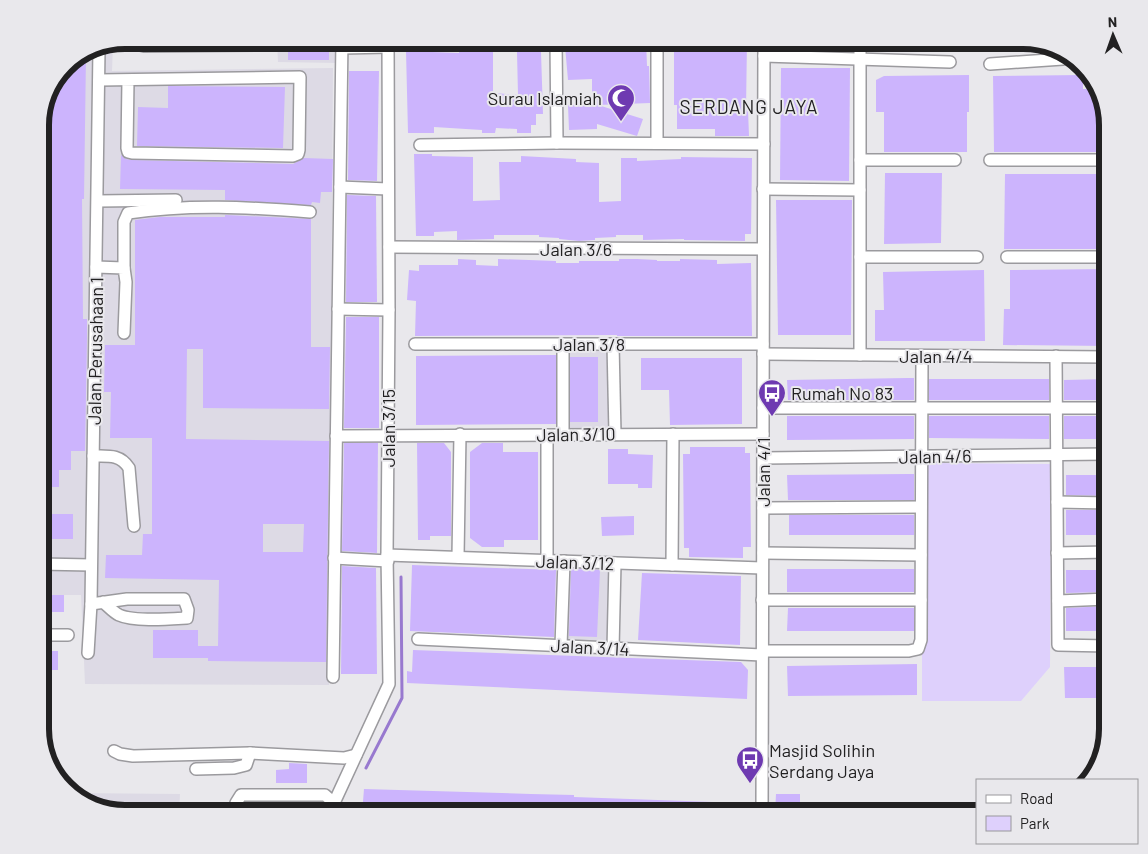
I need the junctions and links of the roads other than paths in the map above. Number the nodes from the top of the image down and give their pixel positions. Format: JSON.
{"nodes":[{"id":1,"x":342,"y":49,"type":"edge"},
{"id":2,"x":388,"y":49,"type":"edge"},
{"id":3,"x":556,"y":49,"type":"edge"},
{"id":4,"x":657,"y":49,"type":"edge"},
{"id":5,"x":764,"y":49,"type":"edge"},
{"id":6,"x":860,"y":49,"type":"edge"},
{"id":7,"x":100,"y":53,"type":"edge"},
{"id":8,"x":764,"y":56,"type":"junction"},
{"id":9,"x":860,"y":59,"type":"junction"},
{"id":10,"x":1061,"y":59,"type":"edge"},
{"id":11,"x":950,"y":62,"type":"dead end"},
{"id":12,"x":990,"y":64,"type":"dead end"},
{"id":13,"x":99,"y":80,"type":"junction"},
{"id":14,"x":128,"y":80,"type":"junction"},
{"id":15,"x":557,"y":143,"type":"junction"},
{"id":16,"x":657,"y":143,"type":"junction"},
{"id":17,"x":764,"y":144,"type":"junction"},
{"id":18,"x":420,"y":145,"type":"dead end"},
{"id":19,"x":860,"y":160,"type":"junction"},
{"id":20,"x":955,"y":160,"type":"dead end"},
{"id":21,"x":990,"y":160,"type":"dead end"},
{"id":22,"x":1099,"y":160,"type":"edge"},
{"id":23,"x":340,"y":187,"type":"junction"},
{"id":24,"x":388,"y":189,"type":"junction"},
{"id":25,"x":764,"y":189,"type":"junction"},
{"id":26,"x":860,"y":190,"type":"junction"},
{"id":27,"x":221,"y":200,"type":"dead end"},
{"id":28,"x":98,"y":201,"type":"junction"},
{"id":29,"x":310,"y":212,"type":"dead end"},
{"id":30,"x":389,"y":247,"type":"junction"},
{"id":31,"x":763,"y":249,"type":"junction"},
{"id":32,"x":1007,"y":256,"type":"dead end"},
{"id":33,"x":860,"y":257,"type":"junction"},
{"id":34,"x":977,"y":257,"type":"dead end"},
{"id":35,"x":1099,"y":257,"type":"edge"},
{"id":36,"x":96,"y":267,"type":"junction"},
{"id":37,"x":124,"y":268,"type":"junction"},
{"id":38,"x":338,"y":309,"type":"junction"},
{"id":39,"x":389,"y":310,"type":"junction"},
{"id":40,"x":124,"y":333,"type":"dead end"},
{"id":41,"x":415,"y":344,"type":"dead end"},
{"id":42,"x":564,"y":344,"type":"junction"},
{"id":43,"x":613,"y":344,"type":"junction"},
{"id":44,"x":763,"y":349,"type":"junction"},
{"id":45,"x":860,"y":355,"type":"junction"},
{"id":46,"x":922,"y":356,"type":"junction"},
{"id":47,"x":1056,"y":356,"type":"junction"},
{"id":48,"x":1099,"y":357,"type":"edge"},
{"id":49,"x":763,"y":408,"type":"junction"},
{"id":50,"x":921,"y":408,"type":"junction"},
{"id":51,"x":1056,"y":408,"type":"junction"},
{"id":52,"x":1099,"y":408,"type":"edge"},
{"id":53,"x":460,"y":434,"type":"junction"},
{"id":54,"x":614,"y":434,"type":"junction"},
{"id":55,"x":673,"y":434,"type":"junction"},
{"id":56,"x":763,"y":434,"type":"junction"},
{"id":57,"x":389,"y":435,"type":"junction"},
{"id":58,"x":547,"y":435,"type":"junction"},
{"id":59,"x":563,"y":435,"type":"junction"},
{"id":60,"x":336,"y":436,"type":"junction"},
{"id":61,"x":1099,"y":454,"type":"edge"},
{"id":62,"x":1057,"y":455,"type":"junction"},
{"id":63,"x":93,"y":456,"type":"junction"},
{"id":64,"x":921,"y":456,"type":"junction"},
{"id":65,"x":763,"y":458,"type":"junction"},
{"id":66,"x":1057,"y":502,"type":"junction"},
{"id":67,"x":1099,"y":503,"type":"edge"},
{"id":68,"x":921,"y":507,"type":"junction"},
{"id":69,"x":763,"y":508,"type":"junction"},
{"id":70,"x":134,"y":526,"type":"dead end"},
{"id":71,"x":1099,"y":552,"type":"edge"},
{"id":72,"x":1058,"y":553,"type":"junction"},
{"id":73,"x":762,"y":554,"type":"junction"},
{"id":74,"x":921,"y":555,"type":"junction"},
{"id":75,"x":458,"y":557,"type":"junction"},
{"id":76,"x":334,"y":558,"type":"junction"},
{"id":77,"x":387,"y":558,"type":"junction"},
{"id":78,"x":547,"y":561,"type":"junction"},
{"id":79,"x":564,"y":561,"type":"junction"},
{"id":80,"x":615,"y":563,"type":"junction"},
{"id":81,"x":49,"y":564,"type":"edge"},
{"id":82,"x":91,"y":565,"type":"junction"},
{"id":83,"x":672,"y":565,"type":"junction"},
{"id":84,"x":762,"y":568,"type":"junction"},
{"id":85,"x":1099,"y":599,"type":"edge"},
{"id":86,"x":762,"y":600,"type":"junction"},
{"id":87,"x":921,"y":600,"type":"junction"},
{"id":88,"x":1058,"y":601,"type":"junction"},
{"id":89,"x":97,"y":603,"type":"junction"},
{"id":90,"x":49,"y":635,"type":"edge"},
{"id":91,"x":68,"y":635,"type":"dead end"},
{"id":92,"x":418,"y":639,"type":"dead end"},
{"id":93,"x":561,"y":646,"type":"junction"},
{"id":94,"x":1099,"y":646,"type":"edge"},
{"id":95,"x":613,"y":649,"type":"junction"},
{"id":96,"x":88,"y":653,"type":"dead end"},
{"id":97,"x":762,"y":653,"type":"junction"},
{"id":98,"x":332,"y":677,"type":"dead end"},
{"id":99,"x":114,"y":751,"type":"dead end"},
{"id":100,"x":250,"y":753,"type":"junction"},
{"id":101,"x":356,"y":755,"type":"junction"},
{"id":102,"x":196,"y":769,"type":"dead end"},
{"id":103,"x":236,"y":805,"type":"edge"},
{"id":104,"x":331,"y":805,"type":"edge"},
{"id":105,"x":336,"y":805,"type":"edge"},
{"id":106,"x":762,"y":805,"type":"edge"}],
"edges":[{"from":1,"to":23,"type":"street"},
{"from":2,"to":24,"type":"street","name":"Jalan 3/15"},
{"from":3,"to":15,"type":"street"},
{"from":4,"to":16,"type":"street"},
{"from":5,"to":8,"type":"street","name":"Jalan 4/1"},
{"from":6,"to":9,"type":"street"},
{"from":7,"to":13,"type":"street","name":"Jalan Perusahaan 1"},
{"from":8,"to":9,"type":"street"},
{"from":8,"to":17,"type":"street","name":"Jalan 4/1"},
{"from":9,"to":11,"type":"street"},
{"from":9,"to":19,"type":"street"},
{"from":10,"to":12,"type":"street"},
{"from":13,"to":14,"type":"street"},
{"from":13,"to":28,"type":"street","name":"Jalan Perusahaan 1"},
{"from":14,"to":14,"type":"street"},
{"from":15,"to":16,"type":"street"},
{"from":15,"to":18,"type":"street"},
{"from":16,"to":17,"type":"street"},
{"from":17,"to":25,"type":"street","name":"Jalan 4/1"},
{"from":19,"to":20,"type":"street"},
{"from":19,"to":26,"type":"street"},
{"from":21,"to":22,"type":"street"},
{"from":23,"to":24,"type":"street"},
{"from":23,"to":38,"type":"street"},
{"from":24,"to":30,"type":"street","name":"Jalan 3/15"},
{"from":25,"to":26,"type":"street"},
{"from":25,"to":31,"type":"street","name":"Jalan 4/1"},
{"from":26,"to":33,"type":"street"},
{"from":27,"to":28,"type":"street"},
{"from":28,"to":36,"type":"street","name":"Jalan Perusahaan 1"},
{"from":29,"to":37,"type":"street"},
{"from":30,"to":31,"type":"street","name":"Jalan 3/6"},
{"from":30,"to":39,"type":"street","name":"Jalan 3/15"},
{"from":31,"to":44,"type":"street","name":"Jalan 4/1"},
{"from":32,"to":35,"type":"street"},
{"from":33,"to":34,"type":"street"},
{"from":33,"to":45,"type":"street"},
{"from":36,"to":37,"type":"street"},
{"from":36,"to":63,"type":"street","name":"Jalan Perusahaan 1"},
{"from":37,"to":40,"type":"street"},
{"from":38,"to":39,"type":"street"},
{"from":38,"to":60,"type":"street"},
{"from":39,"to":57,"type":"street","name":"Jalan 3/15"},
{"from":41,"to":42,"type":"street","name":"Jalan 3/8"},
{"from":42,"to":43,"type":"street","name":"Jalan 3/8"},
{"from":42,"to":59,"type":"street"},
{"from":43,"to":44,"type":"street","name":"Jalan 3/8"},
{"from":43,"to":54,"type":"street"},
{"from":44,"to":45,"type":"street","name":"Jalan 4/4"},
{"from":44,"to":49,"type":"street","name":"Jalan 4/1"},
{"from":45,"to":46,"type":"street","name":"Jalan 4/4"},
{"from":46,"to":47,"type":"street","name":"Jalan 4/4"},
{"from":46,"to":50,"type":"street"},
{"from":47,"to":48,"type":"street","name":"Jalan 4/4"},
{"from":47,"to":51,"type":"street"},
{"from":49,"to":50,"type":"street"},
{"from":49,"to":56,"type":"street","name":"Jalan 4/1"},
{"from":50,"to":51,"type":"street"},
{"from":50,"to":64,"type":"street"},
{"from":51,"to":52,"type":"street"},
{"from":51,"to":62,"type":"street"},
{"from":53,"to":57,"type":"street","name":"Jalan 3/10"},
{"from":53,"to":58,"type":"street","name":"Jalan 3/10"},
{"from":53,"to":75,"type":"street"},
{"from":54,"to":55,"type":"street","name":"Jalan 3/10"},
{"from":54,"to":59,"type":"street","name":"Jalan 3/10"},
{"from":55,"to":56,"type":"street","name":"Jalan 3/10"},
{"from":55,"to":83,"type":"street"},
{"from":56,"to":65,"type":"street","name":"Jalan 4/1"},
{"from":57,"to":60,"type":"street","name":"Jalan 3/10"},
{"from":57,"to":77,"type":"street","name":"Jalan 3/15"},
{"from":58,"to":59,"type":"street","name":"Jalan 3/10"},
{"from":58,"to":78,"type":"street"},
{"from":60,"to":76,"type":"street"},
{"from":61,"to":62,"type":"street","name":"Jalan 4/6"},
{"from":62,"to":64,"type":"street","name":"Jalan 4/6"},
{"from":62,"to":66,"type":"street"},
{"from":63,"to":70,"type":"street"},
{"from":63,"to":82,"type":"street","name":"Jalan Perusahaan 1"},
{"from":64,"to":65,"type":"street","name":"Jalan 4/6"},
{"from":64,"to":68,"type":"street"},
{"from":65,"to":69,"type":"street","name":"Jalan 4/1"},
{"from":66,"to":67,"type":"street"},
{"from":66,"to":72,"type":"street"},
{"from":68,"to":69,"type":"street"},
{"from":68,"to":74,"type":"street"},
{"from":69,"to":73,"type":"street","name":"Jalan 4/1"},
{"from":71,"to":72,"type":"street"},
{"from":72,"to":88,"type":"street"},
{"from":73,"to":74,"type":"street"},
{"from":73,"to":84,"type":"street","name":"Jalan 4/1"},
{"from":74,"to":87,"type":"street"},
{"from":75,"to":77,"type":"street","name":"Jalan 3/12"},
{"from":75,"to":78,"type":"street","name":"Jalan 3/12"},
{"from":76,"to":77,"type":"street","name":"Jalan 3/12"},
{"from":76,"to":98,"type":"street"},
{"from":77,"to":101,"type":"street","name":"Jalan 3/15"},
{"from":78,"to":79,"type":"street","name":"Jalan 3/12"},
{"from":79,"to":80,"type":"street","name":"Jalan 3/12"},
{"from":79,"to":93,"type":"street"},
{"from":80,"to":83,"type":"street","name":"Jalan 3/12"},
{"from":80,"to":95,"type":"street"},
{"from":81,"to":82,"type":"street"},
{"from":82,"to":89,"type":"street","name":"Jalan Perusahaan 1"},
{"from":83,"to":84,"type":"street","name":"Jalan 3/12"},
{"from":84,"to":86,"type":"street","name":"Jalan 4/1"},
{"from":85,"to":88,"type":"street"},
{"from":86,"to":87,"type":"street"},
{"from":86,"to":97,"type":"street","name":"Jalan 4/1"},
{"from":87,"to":97,"type":"street","name":"Jalan 3/14"},
{"from":88,"to":94,"type":"street"},
{"from":89,"to":89,"type":"street"},
{"from":89,"to":96,"type":"street","name":"Jalan Perusahaan 1"},
{"from":90,"to":91,"type":"street"},
{"from":92,"to":93,"type":"street","name":"Jalan 3/14"},
{"from":93,"to":95,"type":"street","name":"Jalan 3/14"},
{"from":95,"to":97,"type":"street","name":"Jalan 3/14"},
{"from":97,"to":106,"type":"street","name":"Jalan 4/1"},
{"from":99,"to":100,"type":"street"},
{"from":100,"to":101,"type":"street"},
{"from":100,"to":102,"type":"street"},
{"from":101,"to":105,"type":"street","name":"Jalan 3/15"},
{"from":103,"to":104,"type":"street"}]}
